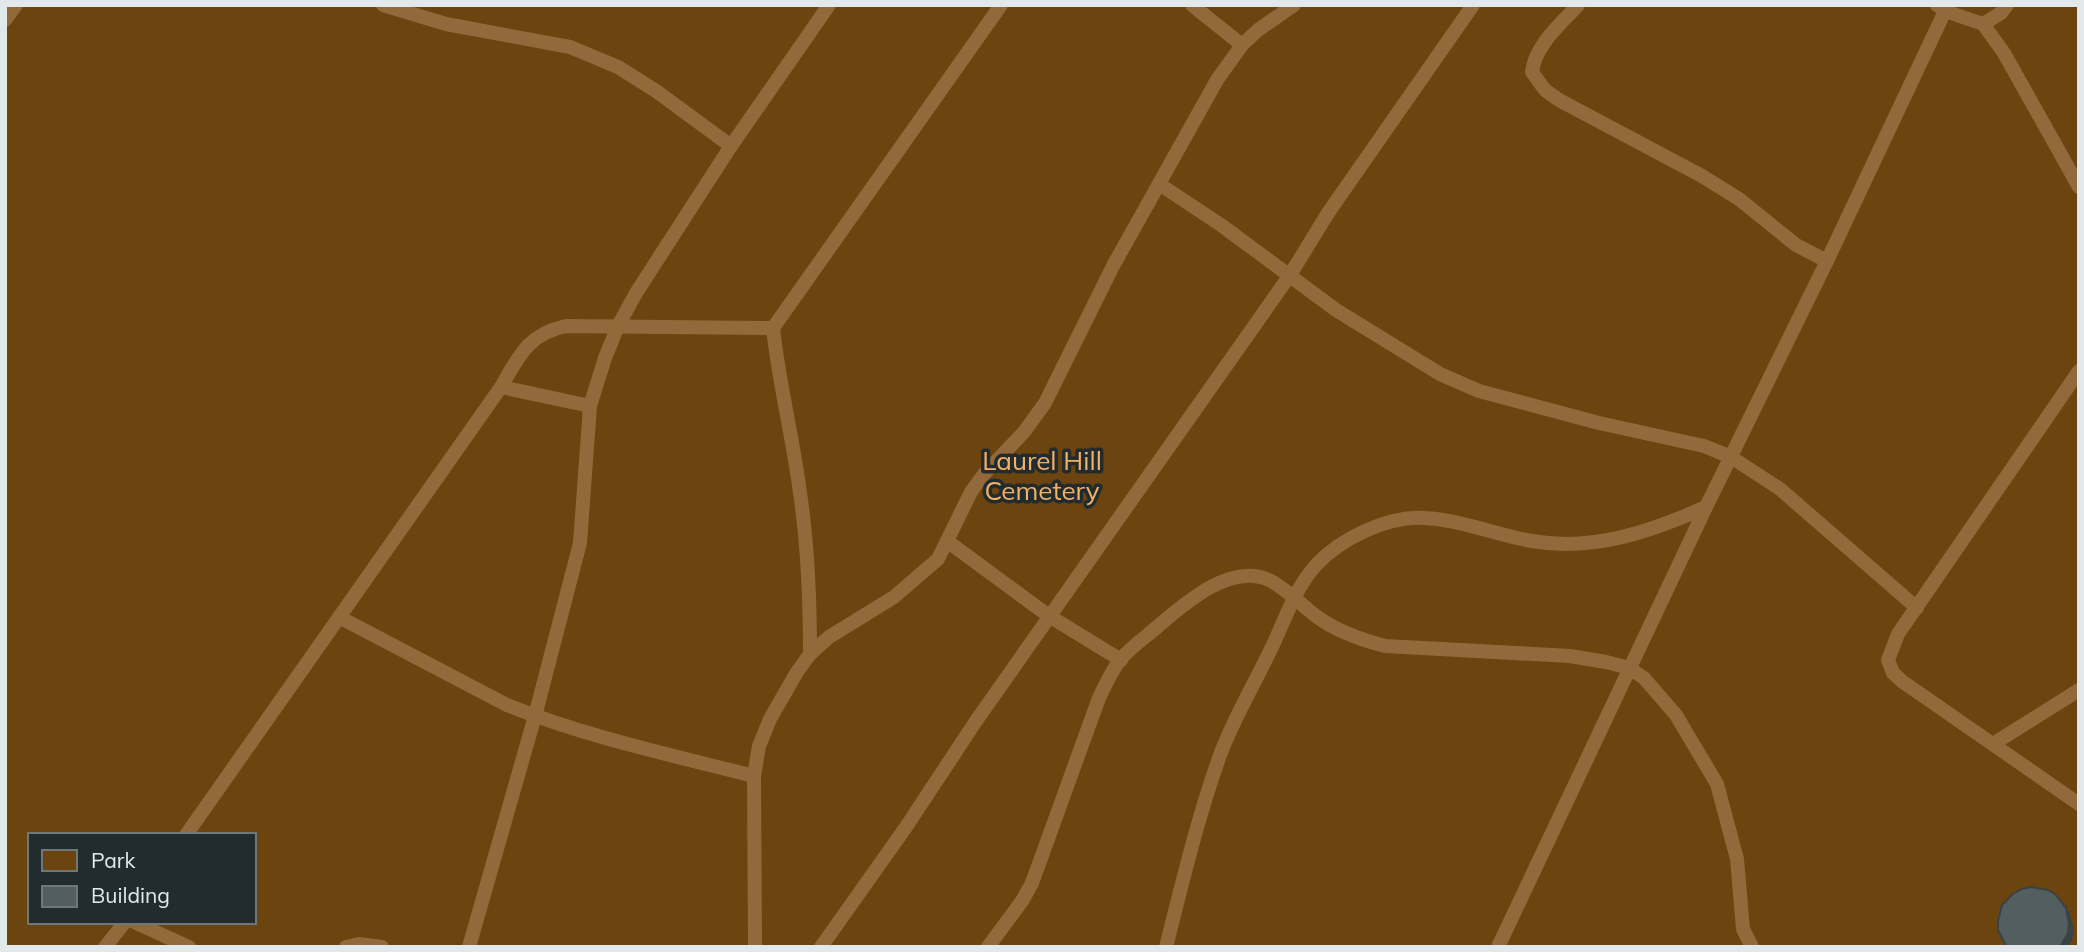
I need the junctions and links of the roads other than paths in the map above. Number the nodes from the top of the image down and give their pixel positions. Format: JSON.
{"nodes":[{"id":1,"x":16,"y":5,"type":"edge"},
{"id":2,"x":383,"y":5,"type":"edge"},
{"id":3,"x":829,"y":5,"type":"edge"},
{"id":4,"x":1001,"y":5,"type":"edge"},
{"id":5,"x":1192,"y":5,"type":"edge"},
{"id":6,"x":1294,"y":5,"type":"edge"},
{"id":7,"x":1473,"y":5,"type":"edge"},
{"id":8,"x":1578,"y":5,"type":"edge"},
{"id":9,"x":2007,"y":5,"type":"edge"},
{"id":10,"x":1941,"y":8,"type":"edge"},
{"id":11,"x":5,"y":20,"type":"edge"},
{"id":12,"x":1983,"y":24,"type":"junction"},
{"id":13,"x":1242,"y":45,"type":"junction"},
{"id":14,"x":731,"y":146,"type":"junction"},
{"id":15,"x":1160,"y":184,"type":"junction"},
{"id":16,"x":2079,"y":187,"type":"edge"},
{"id":17,"x":1827,"y":261,"type":"junction"},
{"id":18,"x":1290,"y":275,"type":"junction"},
{"id":19,"x":618,"y":326,"type":"junction"},
{"id":20,"x":773,"y":328,"type":"junction"},
{"id":21,"x":2079,"y":371,"type":"edge"},
{"id":22,"x":501,"y":387,"type":"junction"},
{"id":23,"x":590,"y":406,"type":"junction"},
{"id":24,"x":1731,"y":457,"type":"junction"},
{"id":25,"x":1706,"y":507,"type":"junction"},
{"id":26,"x":947,"y":541,"type":"junction"},
{"id":27,"x":1293,"y":598,"type":"junction"},
{"id":28,"x":1917,"y":608,"type":"junction"},
{"id":29,"x":1049,"y":616,"type":"junction"},
{"id":30,"x":339,"y":617,"type":"junction"},
{"id":31,"x":810,"y":654,"type":"junction"},
{"id":32,"x":1121,"y":660,"type":"junction"},
{"id":33,"x":1629,"y":668,"type":"junction"},
{"id":34,"x":2079,"y":690,"type":"edge"},
{"id":35,"x":536,"y":716,"type":"junction"},
{"id":36,"x":1993,"y":744,"type":"junction"},
{"id":37,"x":754,"y":776,"type":"junction"},
{"id":38,"x":2079,"y":804,"type":"edge"},
{"id":39,"x":187,"y":833,"type":"edge"},
{"id":40,"x":123,"y":924,"type":"edge"},
{"id":41,"x":138,"y":924,"type":"edge"},
{"id":42,"x":105,"y":947,"type":"edge"},
{"id":43,"x":189,"y":947,"type":"edge"},
{"id":44,"x":346,"y":947,"type":"edge"},
{"id":45,"x":382,"y":947,"type":"edge"},
{"id":46,"x":469,"y":947,"type":"edge"},
{"id":47,"x":755,"y":947,"type":"edge"},
{"id":48,"x":821,"y":947,"type":"edge"},
{"id":49,"x":988,"y":947,"type":"edge"},
{"id":50,"x":1166,"y":947,"type":"edge"},
{"id":51,"x":1498,"y":947,"type":"edge"},
{"id":52,"x":1752,"y":947,"type":"edge"}],
"edges":[{"from":1,"to":11,"type":"lane"},
{"from":2,"to":14,"type":"lane"},
{"from":3,"to":14,"type":"lane"},
{"from":4,"to":20,"type":"lane"},
{"from":5,"to":13,"type":"lane"},
{"from":6,"to":13,"type":"lane"},
{"from":7,"to":18,"type":"lane"},
{"from":8,"to":17,"type":"lane"},
{"from":9,"to":12,"type":"lane"},
{"from":10,"to":12,"type":"lane"},
{"from":10,"to":17,"type":"lane"},
{"from":12,"to":16,"type":"lane"},
{"from":13,"to":15,"type":"lane"},
{"from":14,"to":19,"type":"lane"},
{"from":15,"to":18,"type":"lane"},
{"from":15,"to":26,"type":"lane"},
{"from":17,"to":24,"type":"lane"},
{"from":18,"to":24,"type":"lane"},
{"from":18,"to":29,"type":"lane"},
{"from":19,"to":20,"type":"lane"},
{"from":19,"to":22,"type":"lane"},
{"from":19,"to":23,"type":"lane"},
{"from":20,"to":31,"type":"lane"},
{"from":21,"to":28,"type":"lane"},
{"from":22,"to":23,"type":"lane"},
{"from":22,"to":30,"type":"lane"},
{"from":23,"to":35,"type":"lane"},
{"from":24,"to":25,"type":"lane"},
{"from":24,"to":28,"type":"lane"},
{"from":25,"to":27,"type":"lane"},
{"from":25,"to":33,"type":"lane"},
{"from":26,"to":29,"type":"lane"},
{"from":26,"to":31,"type":"lane"},
{"from":27,"to":32,"type":"lane"},
{"from":27,"to":33,"type":"lane"},
{"from":27,"to":50,"type":"lane"},
{"from":28,"to":36,"type":"lane"},
{"from":29,"to":32,"type":"lane"},
{"from":29,"to":48,"type":"lane"},
{"from":30,"to":35,"type":"lane"},
{"from":30,"to":39,"type":"lane"},
{"from":31,"to":37,"type":"lane"},
{"from":32,"to":49,"type":"lane"},
{"from":33,"to":51,"type":"lane"},
{"from":33,"to":52,"type":"lane"},
{"from":34,"to":36,"type":"lane"},
{"from":35,"to":37,"type":"lane"},
{"from":35,"to":46,"type":"lane"},
{"from":36,"to":38,"type":"lane"},
{"from":37,"to":47,"type":"lane"},
{"from":40,"to":42,"type":"lane"},
{"from":41,"to":43,"type":"lane"},
{"from":44,"to":45,"type":"lane"}]}
